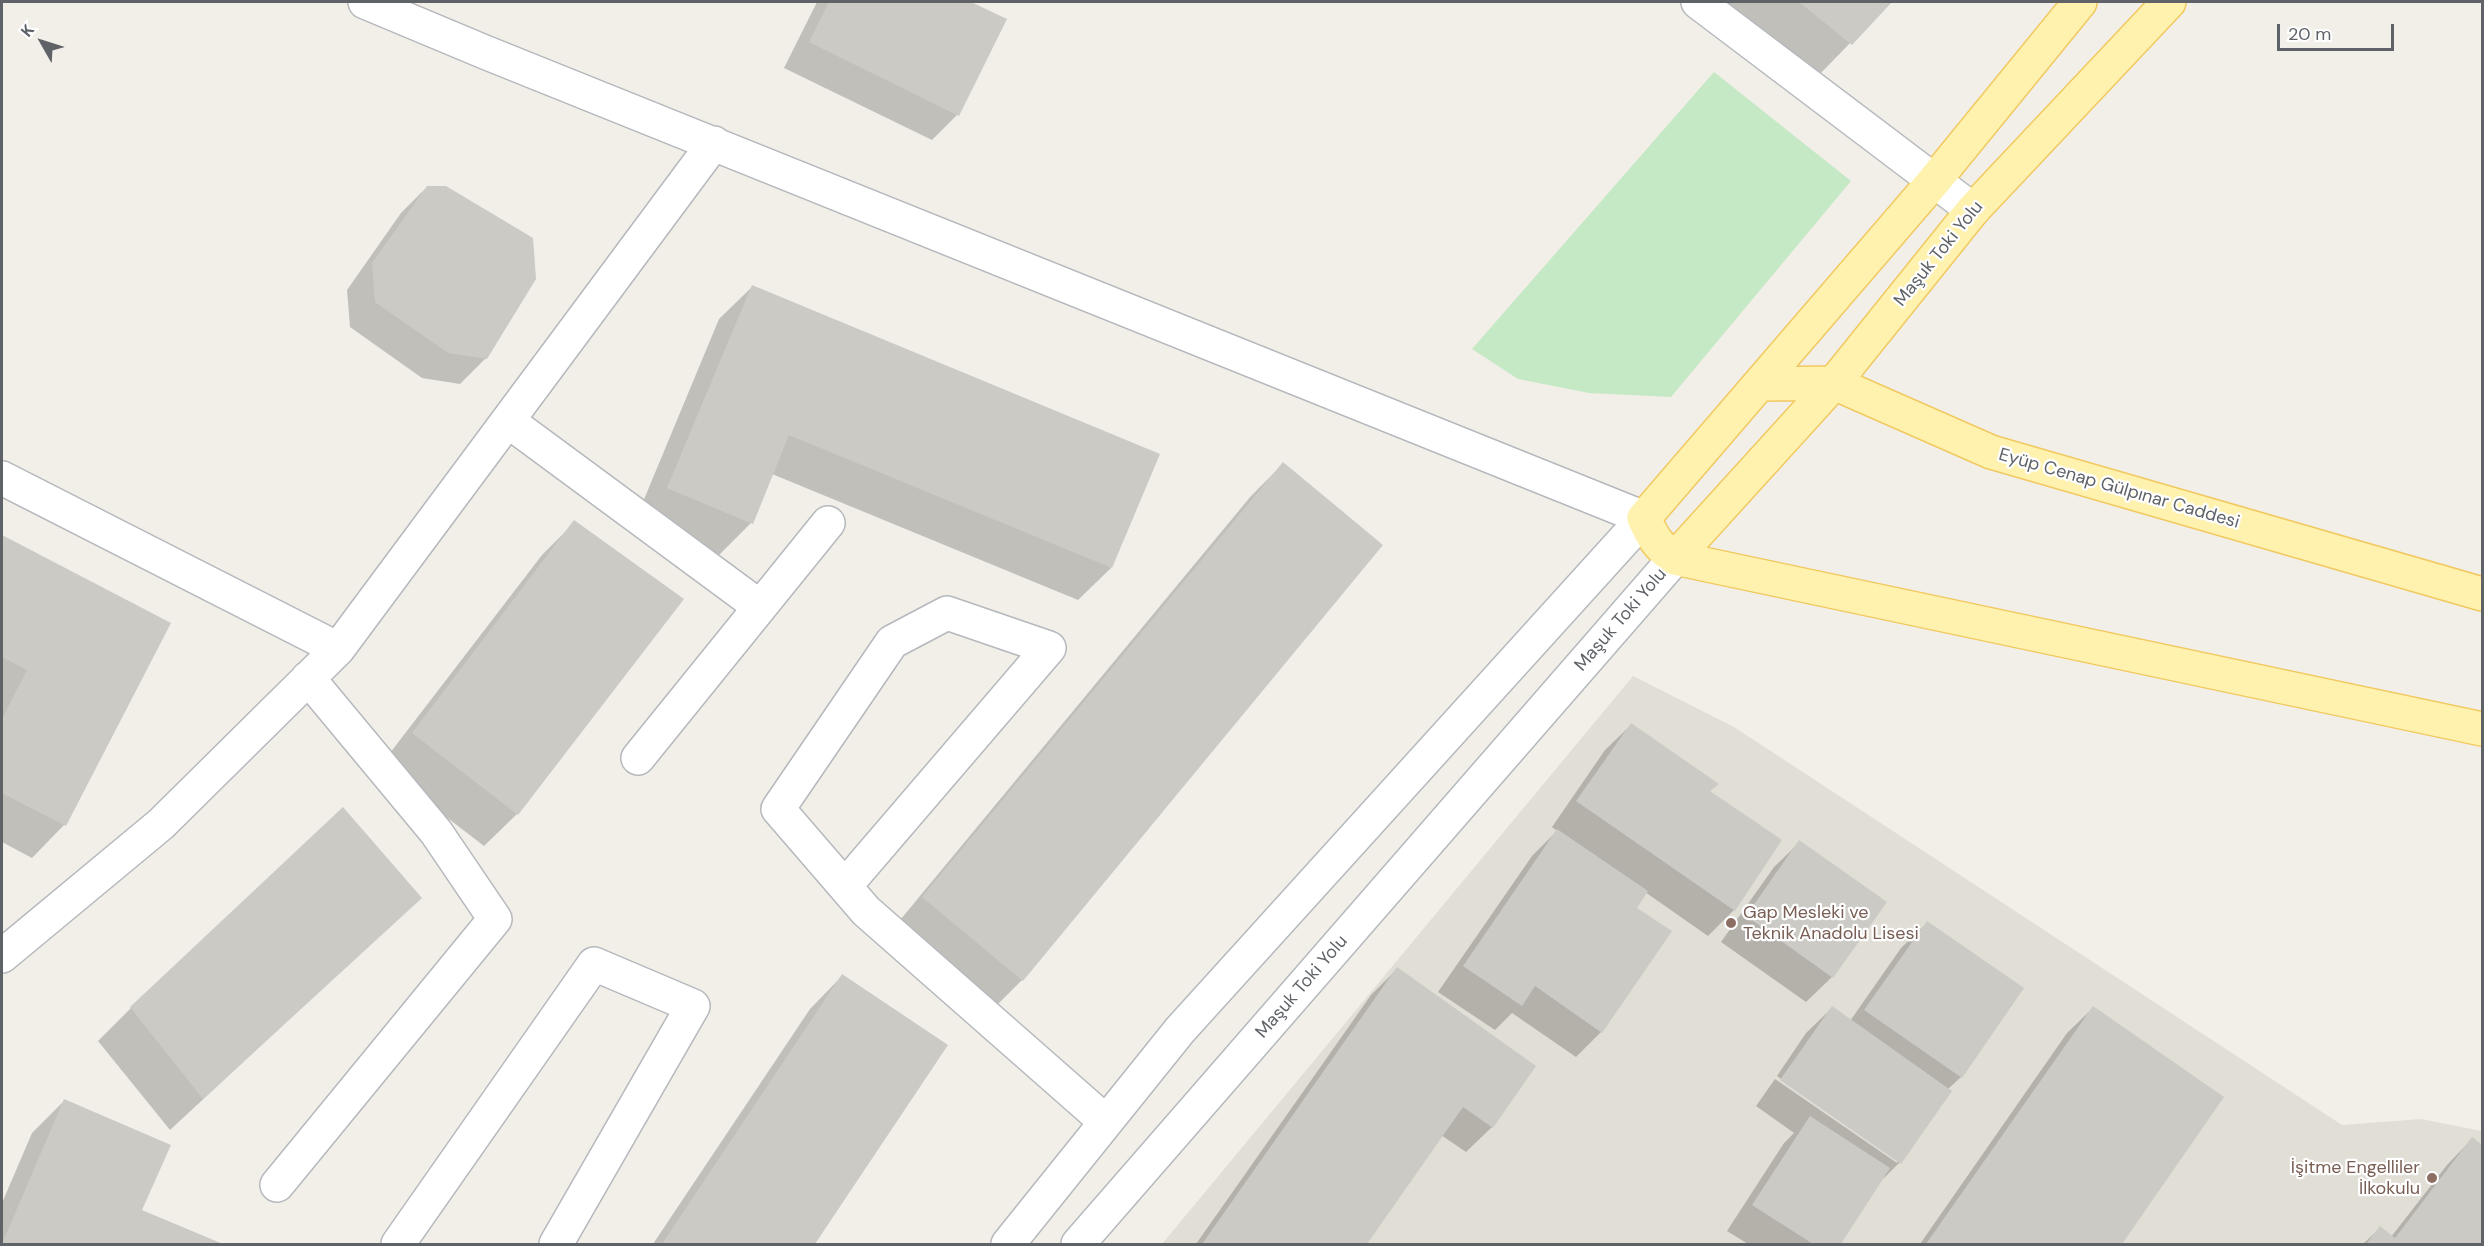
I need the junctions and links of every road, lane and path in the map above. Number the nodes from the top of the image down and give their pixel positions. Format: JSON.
{"nodes":[{"id":1,"x":365,"y":2,"type":"edge"},
{"id":2,"x":1698,"y":2,"type":"edge"},
{"id":3,"x":2080,"y":2,"type":"edge"},
{"id":4,"x":2169,"y":2,"type":"edge"},
{"id":5,"x":714,"y":143,"type":"junction"},
{"id":6,"x":1934,"y":181,"type":"junction"},
{"id":7,"x":1973,"y":210,"type":"junction"},
{"id":8,"x":1834,"y":383,"type":"junction"},
{"id":9,"x":1761,"y":384,"type":"junction"},
{"id":10,"x":508,"y":421,"type":"junction"},
{"id":11,"x":2,"y":478,"type":"edge"},
{"id":12,"x":1644,"y":518,"type":"junction"},
{"id":13,"x":828,"y":523,"type":"dead end"},
{"id":14,"x":1675,"y":558,"type":"junction"},
{"id":15,"x":2482,"y":594,"type":"edge"},
{"id":16,"x":760,"y":607,"type":"junction"},
{"id":17,"x":338,"y":649,"type":"junction"},
{"id":18,"x":308,"y":678,"type":"junction"},
{"id":19,"x":2482,"y":729,"type":"edge"},
{"id":20,"x":638,"y":758,"type":"dead end"},
{"id":21,"x":845,"y":886,"type":"junction"},
{"id":22,"x":2,"y":956,"type":"edge"},
{"id":23,"x":1106,"y":1122,"type":"junction"},
{"id":24,"x":277,"y":1185,"type":"dead end"},
{"id":25,"x":398,"y":1245,"type":"edge"},
{"id":26,"x":556,"y":1245,"type":"edge"},
{"id":27,"x":1008,"y":1245,"type":"edge"},
{"id":28,"x":1078,"y":1245,"type":"edge"}],
"edges":[{"from":1,"to":5,"type":"street"},
{"from":2,"to":6,"type":"street"},
{"from":3,"to":6,"type":"main road"},
{"from":4,"to":7,"type":"main road","name":"Maşuk Toki Yolu"},
{"from":5,"to":10,"type":"street"},
{"from":5,"to":12,"type":"street"},
{"from":6,"to":7,"type":"street"},
{"from":6,"to":9,"type":"main road"},
{"from":7,"to":8,"type":"main road","name":"Maşuk Toki Yolu"},
{"from":8,"to":9,"type":"main road","name":"Eyüp Cenap Gülpınar Caddesi"},
{"from":8,"to":14,"type":"main road","name":"Maşuk Toki Yolu"},
{"from":8,"to":15,"type":"main road","name":"Eyüp Cenap Gülpınar Caddesi"},
{"from":9,"to":12,"type":"main road"},
{"from":10,"to":16,"type":"street"},
{"from":10,"to":17,"type":"street"},
{"from":11,"to":17,"type":"street"},
{"from":12,"to":14,"type":"main road"},
{"from":12,"to":23,"type":"street"},
{"from":13,"to":16,"type":"street"},
{"from":14,"to":19,"type":"main road"},
{"from":14,"to":28,"type":"street","name":"Maşuk Toki Yolu"},
{"from":16,"to":20,"type":"street"},
{"from":17,"to":18,"type":"street"},
{"from":18,"to":22,"type":"street"},
{"from":18,"to":24,"type":"street"},
{"from":21,"to":21,"type":"street"},
{"from":21,"to":23,"type":"street"},
{"from":23,"to":27,"type":"street"},
{"from":25,"to":26,"type":"street"}]}
